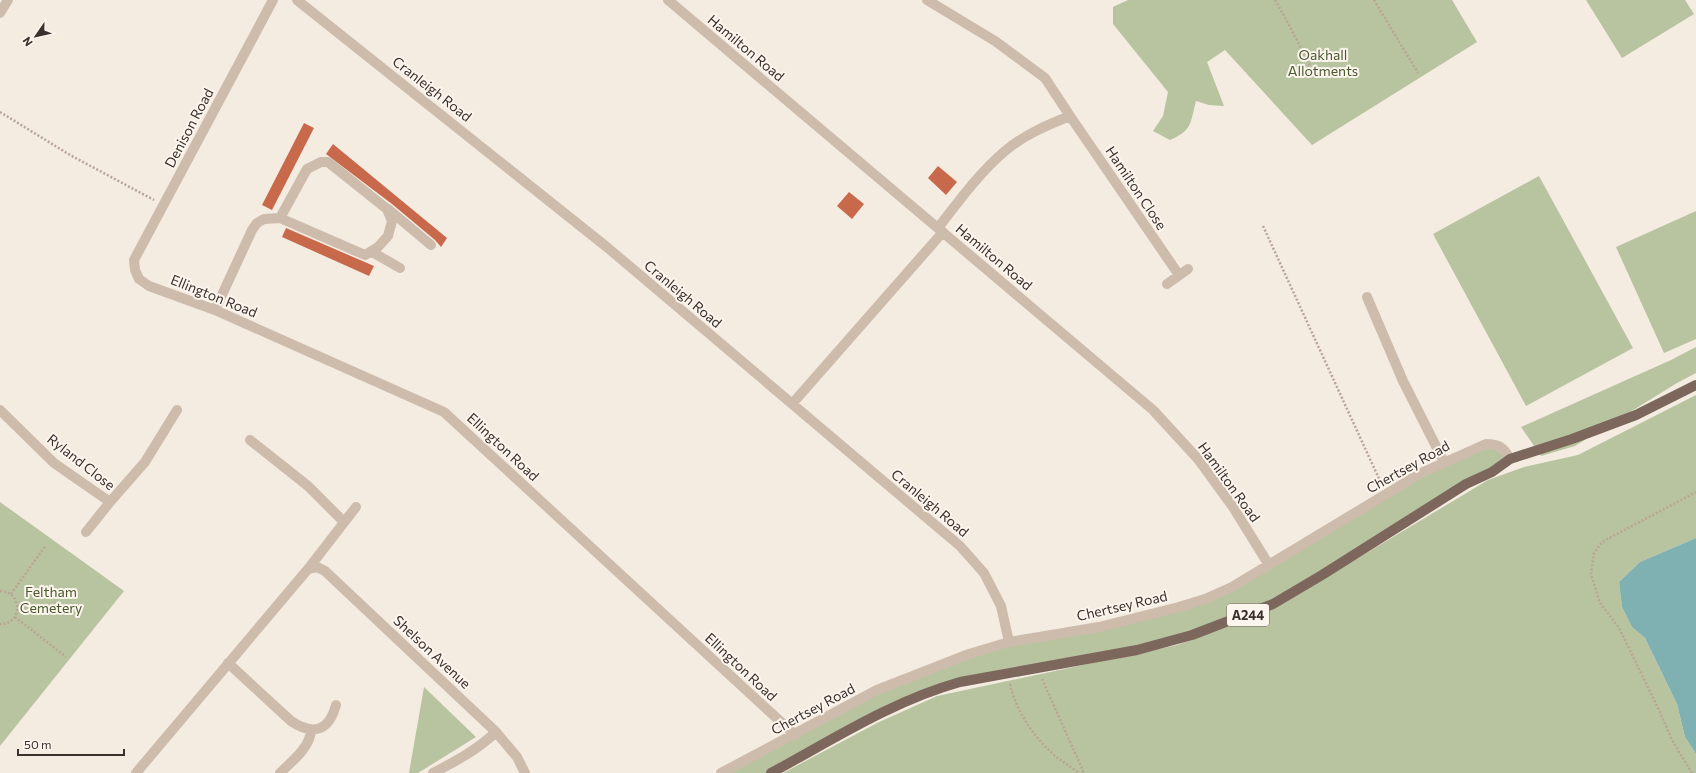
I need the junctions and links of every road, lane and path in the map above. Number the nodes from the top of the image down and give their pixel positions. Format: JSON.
{"nodes":[{"id":1,"x":8,"y":0,"type":"edge"},
{"id":2,"x":273,"y":0,"type":"edge"},
{"id":3,"x":297,"y":0,"type":"edge"},
{"id":4,"x":668,"y":0,"type":"edge"},
{"id":5,"x":927,"y":0,"type":"edge"},
{"id":6,"x":1275,"y":0,"type":"edge"},
{"id":7,"x":1374,"y":0,"type":"edge"},
{"id":8,"x":0,"y":13,"type":"edge"},
{"id":9,"x":1310,"y":66,"type":"dead end"},
{"id":10,"x":1418,"y":73,"type":"dead end"},
{"id":11,"x":0,"y":112,"type":"edge"},
{"id":12,"x":1070,"y":116,"type":"junction"},
{"id":13,"x":164,"y":205,"type":"junction"},
{"id":14,"x":387,"y":209,"type":"junction"},
{"id":15,"x":280,"y":218,"type":"junction"},
{"id":16,"x":1263,"y":226,"type":"dead end"},
{"id":17,"x":940,"y":230,"type":"junction"},
{"id":18,"x":431,"y":245,"type":"dead end"},
{"id":19,"x":372,"y":252,"type":"junction"},
{"id":20,"x":400,"y":268,"type":"dead end"},
{"id":21,"x":1188,"y":269,"type":"dead end"},
{"id":22,"x":135,"y":270,"type":"joint"},
{"id":23,"x":1179,"y":275,"type":"junction"},
{"id":24,"x":1167,"y":284,"type":"dead end"},
{"id":25,"x":1367,"y":296,"type":"dead end"},
{"id":26,"x":215,"y":310,"type":"junction"},
{"id":27,"x":1696,"y":384,"type":"edge"},
{"id":28,"x":792,"y":404,"type":"junction"},
{"id":29,"x":177,"y":410,"type":"dead end"},
{"id":30,"x":1,"y":414,"type":"edge"},
{"id":31,"x":250,"y":440,"type":"dead end"},
{"id":32,"x":1510,"y":459,"type":"junction"},
{"id":33,"x":1444,"y":462,"type":"junction"},
{"id":34,"x":1696,"y":492,"type":"edge"},
{"id":35,"x":1386,"y":494,"type":"junction"},
{"id":36,"x":110,"y":502,"type":"junction"},
{"id":37,"x":356,"y":507,"type":"dead end"},
{"id":38,"x":344,"y":522,"type":"junction"},
{"id":39,"x":86,"y":532,"type":"dead end"},
{"id":40,"x":46,"y":545,"type":"dead end"},
{"id":41,"x":1269,"y":565,"type":"junction"},
{"id":42,"x":308,"y":569,"type":"junction"},
{"id":43,"x":0,"y":591,"type":"edge"},
{"id":44,"x":11,"y":594,"type":"junction"},
{"id":45,"x":15,"y":617,"type":"junction"},
{"id":46,"x":0,"y":624,"type":"edge"},
{"id":47,"x":1008,"y":642,"type":"junction"},
{"id":48,"x":66,"y":657,"type":"dead end"},
{"id":49,"x":228,"y":663,"type":"junction"},
{"id":50,"x":1037,"y":668,"type":"junction"},
{"id":51,"x":1007,"y":674,"type":"junction"},
{"id":52,"x":336,"y":704,"type":"dead end"},
{"id":53,"x":311,"y":730,"type":"junction"},
{"id":54,"x":496,"y":732,"type":"junction"},
{"id":55,"x":795,"y":735,"type":"junction"},
{"id":56,"x":136,"y":773,"type":"edge"},
{"id":57,"x":280,"y":773,"type":"edge"},
{"id":58,"x":433,"y":773,"type":"edge"},
{"id":59,"x":524,"y":773,"type":"edge"},
{"id":60,"x":721,"y":773,"type":"edge"},
{"id":61,"x":771,"y":773,"type":"edge"},
{"id":62,"x":1079,"y":773,"type":"edge"},
{"id":63,"x":1084,"y":773,"type":"edge"},
{"id":64,"x":1692,"y":773,"type":"edge"}],
"edges":[{"from":1,"to":8,"type":"street"},
{"from":2,"to":13,"type":"street","name":"Denison Road"},
{"from":3,"to":28,"type":"street","name":"Cranleigh Road"},
{"from":4,"to":17,"type":"street","name":"Hamilton Road"},
{"from":5,"to":12,"type":"street","name":"Hamilton Close"},
{"from":6,"to":9,"type":"path"},
{"from":7,"to":10,"type":"path"},
{"from":11,"to":13,"type":"path"},
{"from":12,"to":17,"type":"street"},
{"from":12,"to":23,"type":"street","name":"Hamilton Close"},
{"from":13,"to":22,"type":"street","name":"Denison Road"},
{"from":14,"to":15,"type":"street"},
{"from":14,"to":18,"type":"street"},
{"from":14,"to":19,"type":"street"},
{"from":15,"to":19,"type":"street"},
{"from":15,"to":26,"type":"street"},
{"from":16,"to":35,"type":"path"},
{"from":17,"to":28,"type":"street"},
{"from":17,"to":41,"type":"street","name":"Hamilton Road"},
{"from":19,"to":20,"type":"street"},
{"from":21,"to":23,"type":"street"},
{"from":22,"to":26,"type":"street","name":"Ellington Road"},
{"from":23,"to":24,"type":"street"},
{"from":25,"to":33,"type":"street"},
{"from":26,"to":55,"type":"street","name":"Ellington Road"},
{"from":27,"to":32,"type":"main road","number":"A244"},
{"from":28,"to":47,"type":"street","name":"Cranleigh Road"},
{"from":29,"to":36,"type":"street"},
{"from":30,"to":36,"type":"street","name":"Ryland Close"},
{"from":31,"to":38,"type":"street"},
{"from":32,"to":33,"type":"street","name":"Chertsey Road"},
{"from":32,"to":50,"type":"main road","number":"A244"},
{"from":33,"to":35,"type":"street","name":"Chertsey Road"},
{"from":34,"to":64,"type":"path"},
{"from":35,"to":41,"type":"street","name":"Chertsey Road"},
{"from":36,"to":39,"type":"street"},
{"from":37,"to":38,"type":"street"},
{"from":38,"to":42,"type":"street"},
{"from":40,"to":44,"type":"path"},
{"from":41,"to":47,"type":"street","name":"Chertsey Road"},
{"from":42,"to":49,"type":"street"},
{"from":42,"to":54,"type":"street","name":"Shelson Avenue"},
{"from":43,"to":44,"type":"path"},
{"from":44,"to":45,"type":"path"},
{"from":45,"to":46,"type":"path"},
{"from":45,"to":48,"type":"path"},
{"from":47,"to":55,"type":"street","name":"Chertsey Road"},
{"from":49,"to":53,"type":"street"},
{"from":49,"to":56,"type":"street"},
{"from":50,"to":51,"type":"main road","number":"A244"},
{"from":50,"to":63,"type":"path"},
{"from":51,"to":61,"type":"main road","number":"A244"},
{"from":51,"to":62,"type":"path"},
{"from":52,"to":53,"type":"street"},
{"from":53,"to":57,"type":"street"},
{"from":54,"to":58,"type":"street"},
{"from":54,"to":59,"type":"street","name":"Shelson Avenue"},
{"from":55,"to":60,"type":"street","name":"Chertsey Road"}]}
